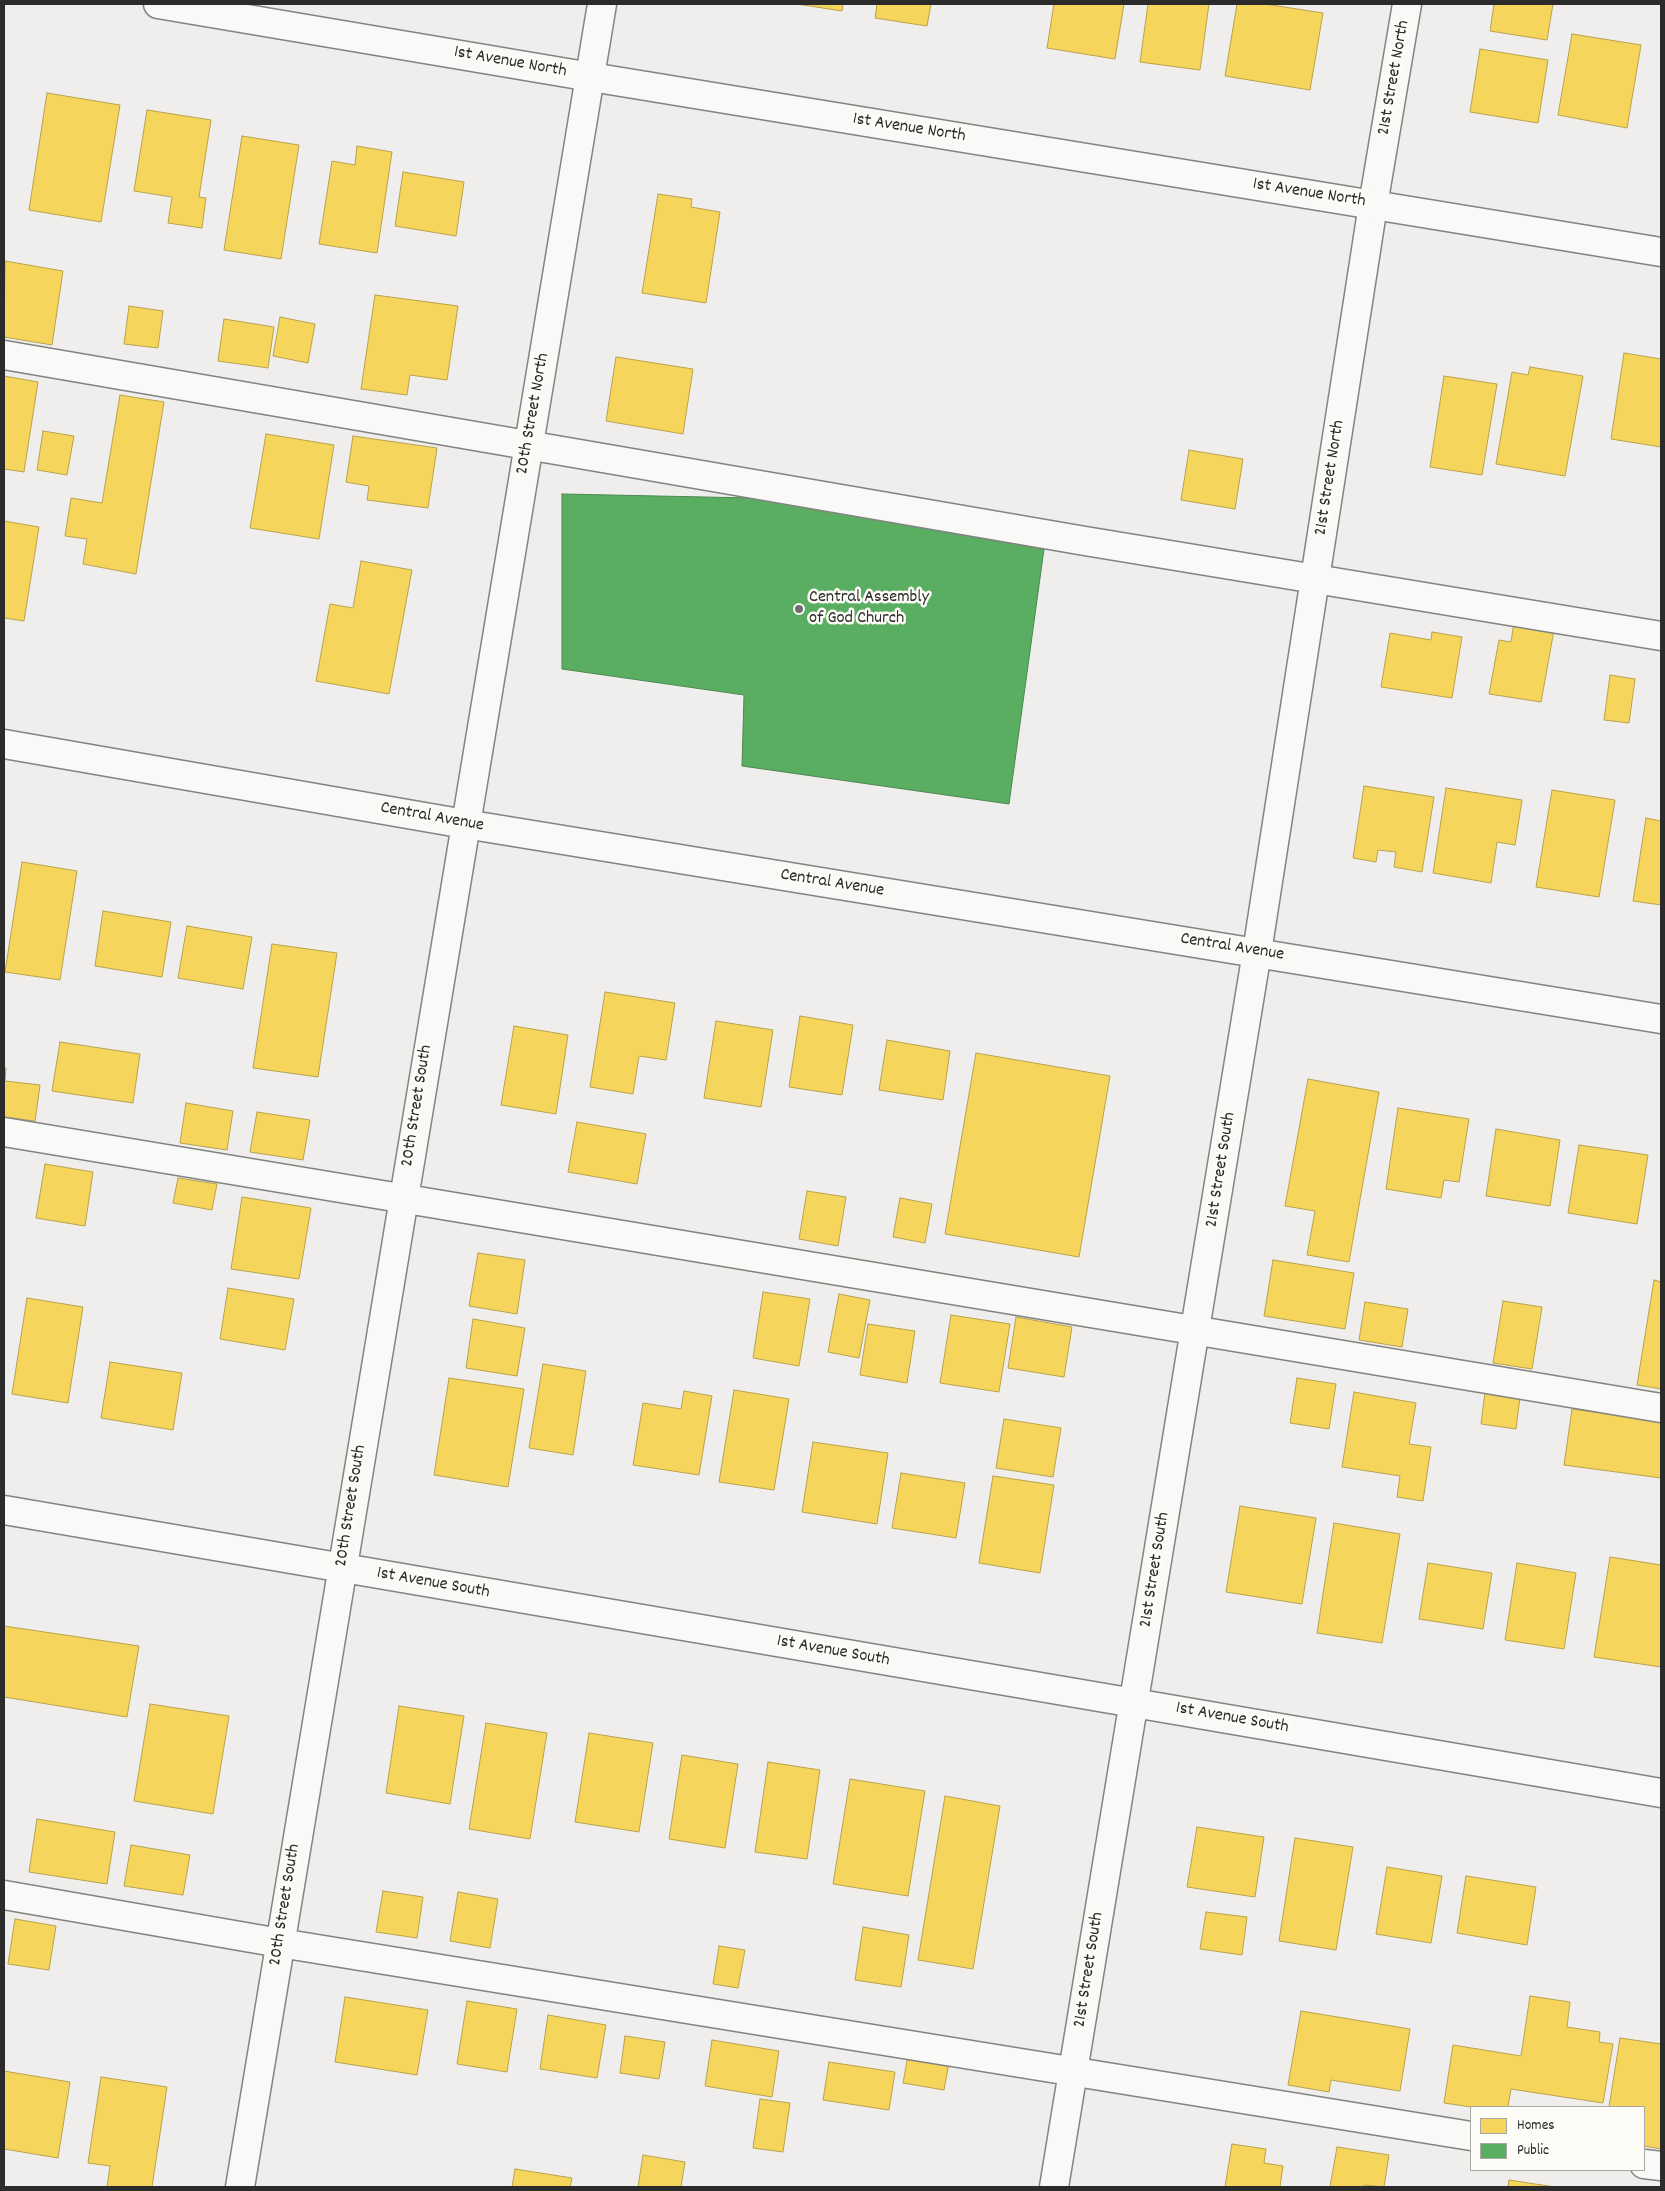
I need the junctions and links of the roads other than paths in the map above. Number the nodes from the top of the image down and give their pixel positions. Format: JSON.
{"nodes":[{"id":1,"x":158,"y":4,"type":"edge"},
{"id":2,"x":602,"y":4,"type":"edge"},
{"id":3,"x":1408,"y":4,"type":"edge"},
{"id":4,"x":591,"y":77,"type":"junction"},
{"id":5,"x":1373,"y":205,"type":"junction"},
{"id":6,"x":1661,"y":252,"type":"edge"},
{"id":7,"x":4,"y":355,"type":"edge"},
{"id":8,"x":528,"y":446,"type":"junction"},
{"id":9,"x":1315,"y":579,"type":"junction"},
{"id":10,"x":1661,"y":636,"type":"edge"},
{"id":11,"x":4,"y":744,"type":"edge"},
{"id":12,"x":465,"y":824,"type":"junction"},
{"id":13,"x":1257,"y":952,"type":"junction"},
{"id":14,"x":1661,"y":1019,"type":"edge"},
{"id":15,"x":4,"y":1132,"type":"edge"},
{"id":16,"x":403,"y":1198,"type":"junction"},
{"id":17,"x":1196,"y":1329,"type":"junction"},
{"id":18,"x":1661,"y":1408,"type":"edge"},
{"id":19,"x":4,"y":1510,"type":"edge"},
{"id":20,"x":342,"y":1569,"type":"junction"},
{"id":21,"x":1135,"y":1702,"type":"junction"},
{"id":22,"x":1661,"y":1793,"type":"edge"},
{"id":23,"x":4,"y":1895,"type":"edge"},
{"id":24,"x":280,"y":1943,"type":"junction"},
{"id":25,"x":1073,"y":2072,"type":"junction"},
{"id":26,"x":1470,"y":2136,"type":"edge"},
{"id":27,"x":1645,"y":2164,"type":"edge"},
{"id":28,"x":1661,"y":2166,"type":"edge"},
{"id":29,"x":240,"y":2187,"type":"edge"},
{"id":30,"x":1054,"y":2187,"type":"edge"}],
"edges":[{"from":1,"to":4,"type":"street","name":"1st Avenue North"},
{"from":2,"to":4,"type":"street","name":"20th Street North"},
{"from":3,"to":5,"type":"street","name":"21st Street North"},
{"from":4,"to":5,"type":"street","name":"1st Avenue North"},
{"from":4,"to":8,"type":"street","name":"20th Street North"},
{"from":5,"to":6,"type":"street","name":"1st Avenue North"},
{"from":5,"to":9,"type":"street","name":"21st Street North"},
{"from":7,"to":8,"type":"street"},
{"from":8,"to":9,"type":"street"},
{"from":8,"to":12,"type":"street","name":"20th Street North"},
{"from":9,"to":10,"type":"street"},
{"from":9,"to":13,"type":"street","name":"21st Street North"},
{"from":11,"to":12,"type":"street","name":"Central Avenue"},
{"from":12,"to":13,"type":"street","name":"Central Avenue"},
{"from":12,"to":16,"type":"street","name":"20th Street South"},
{"from":13,"to":14,"type":"street","name":"Central Avenue"},
{"from":13,"to":17,"type":"street","name":"21st Street South"},
{"from":15,"to":16,"type":"street"},
{"from":16,"to":17,"type":"street"},
{"from":16,"to":20,"type":"street","name":"20th Street South"},
{"from":17,"to":18,"type":"street"},
{"from":17,"to":21,"type":"street","name":"21st Street South"},
{"from":19,"to":20,"type":"street","name":"1st Avenue South"},
{"from":20,"to":21,"type":"street","name":"1st Avenue South"},
{"from":20,"to":24,"type":"street","name":"20th Street South"},
{"from":21,"to":22,"type":"street","name":"1st Avenue South"},
{"from":21,"to":25,"type":"street","name":"21st Street South"},
{"from":23,"to":24,"type":"street"},
{"from":24,"to":25,"type":"street"},
{"from":24,"to":29,"type":"street","name":"20th Street South"},
{"from":25,"to":26,"type":"street"},
{"from":25,"to":30,"type":"street","name":"21st Street South"},
{"from":27,"to":28,"type":"street"}]}
